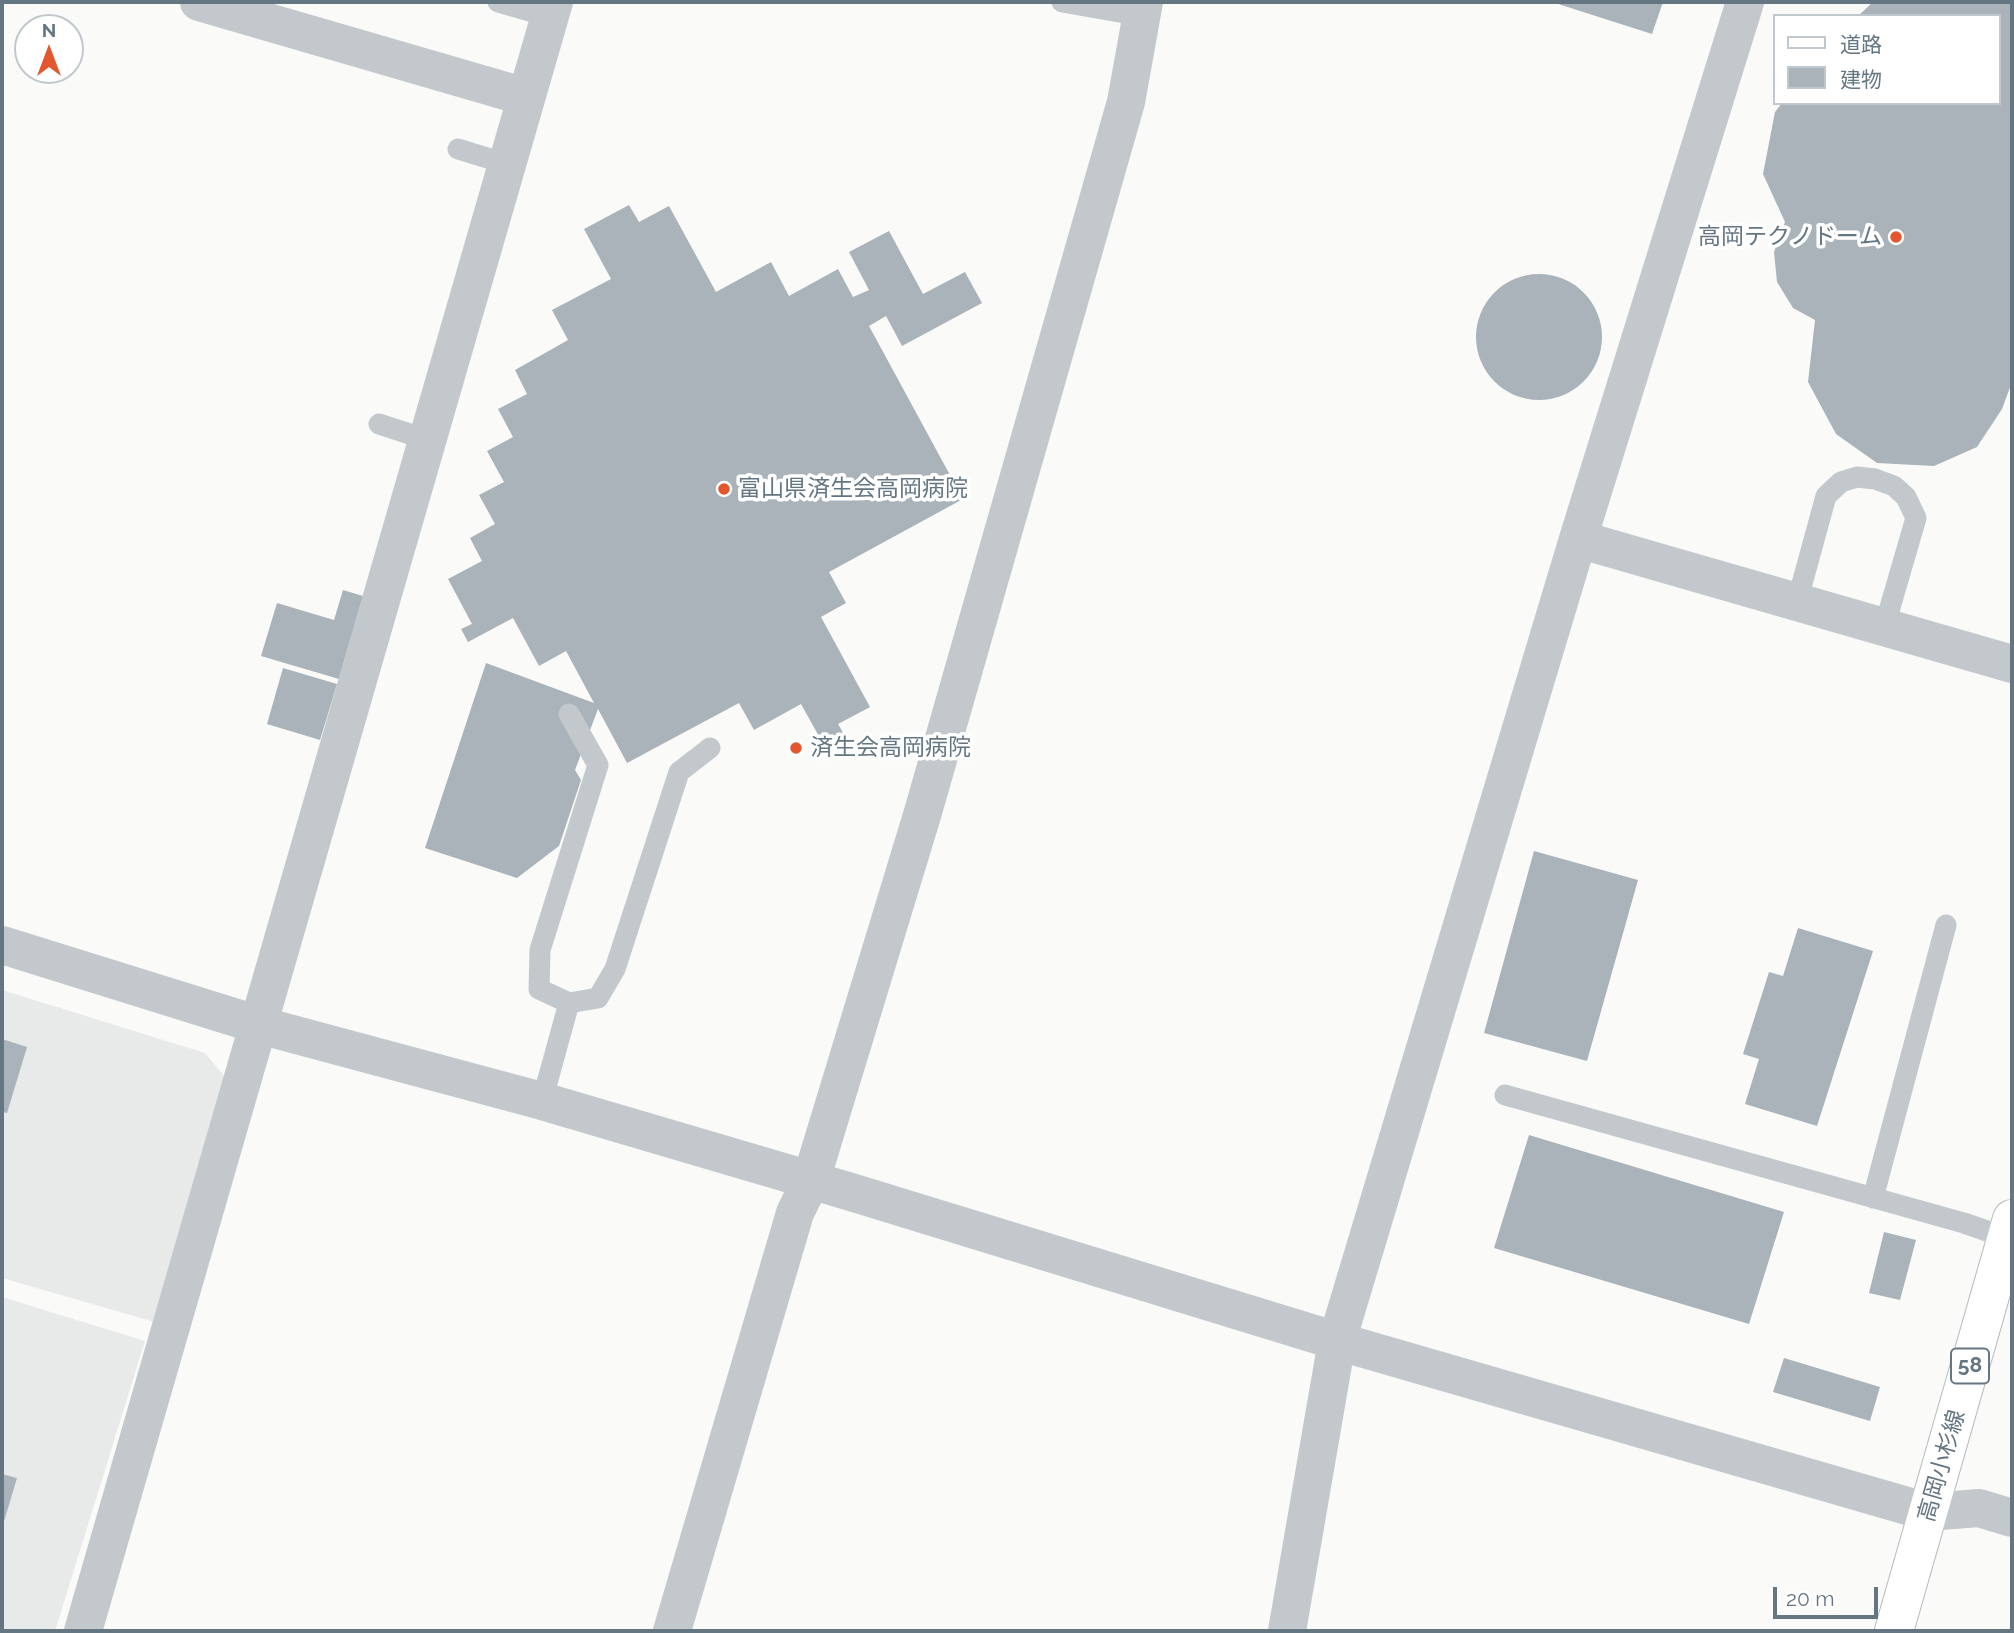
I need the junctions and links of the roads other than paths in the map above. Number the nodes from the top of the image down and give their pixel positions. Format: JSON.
{"nodes":[{"id":1,"x":199,"y":2,"type":"edge"},
{"id":2,"x":498,"y":2,"type":"edge"},
{"id":3,"x":1062,"y":2,"type":"edge"},
{"id":4,"x":1745,"y":2,"type":"edge"},
{"id":5,"x":1143,"y":9,"type":"edge"},
{"id":6,"x":257,"y":10,"type":"edge"},
{"id":7,"x":552,"y":10,"type":"edge"},
{"id":8,"x":526,"y":97,"type":"junction"},
{"id":9,"x":458,"y":149,"type":"dead end"},
{"id":10,"x":508,"y":164,"type":"junction"},
{"id":11,"x":379,"y":424,"type":"dead end"},
{"id":12,"x":428,"y":440,"type":"junction"},
{"id":13,"x":1578,"y":539,"type":"junction"},
{"id":14,"x":1797,"y":602,"type":"junction"},
{"id":15,"x":1884,"y":628,"type":"junction"},
{"id":16,"x":2012,"y":664,"type":"edge"},
{"id":17,"x":569,"y":714,"type":"dead end"},
{"id":18,"x":710,"y":748,"type":"dead end"},
{"id":19,"x":1946,"y":925,"type":"dead end"},
{"id":20,"x":2,"y":945,"type":"edge"},
{"id":21,"x":569,"y":1003,"type":"junction"},
{"id":22,"x":259,"y":1025,"type":"junction"},
{"id":23,"x":1505,"y":1096,"type":"dead end"},
{"id":24,"x":542,"y":1101,"type":"junction"},
{"id":25,"x":811,"y":1180,"type":"junction"},
{"id":26,"x":1873,"y":1198,"type":"junction"},
{"id":27,"x":2010,"y":1228,"type":"edge"},
{"id":28,"x":1337,"y":1341,"type":"junction"},
{"id":29,"x":1928,"y":1512,"type":"junction"},
{"id":30,"x":2012,"y":1518,"type":"edge"},
{"id":31,"x":83,"y":1631,"type":"edge"},
{"id":32,"x":673,"y":1631,"type":"edge"},
{"id":33,"x":1287,"y":1631,"type":"edge"},
{"id":34,"x":1894,"y":1631,"type":"edge"}],
"edges":[{"from":1,"to":6,"type":"street"},
{"from":2,"to":7,"type":"lane"},
{"from":3,"to":5,"type":"lane"},
{"from":4,"to":13,"type":"street"},
{"from":5,"to":25,"type":"street"},
{"from":6,"to":8,"type":"street"},
{"from":7,"to":8,"type":"street"},
{"from":8,"to":10,"type":"street"},
{"from":9,"to":10,"type":"lane"},
{"from":10,"to":12,"type":"street"},
{"from":11,"to":12,"type":"lane"},
{"from":12,"to":22,"type":"street"},
{"from":13,"to":14,"type":"street"},
{"from":13,"to":28,"type":"street"},
{"from":14,"to":15,"type":"street"},
{"from":14,"to":15,"type":"lane"},
{"from":15,"to":16,"type":"street"},
{"from":17,"to":21,"type":"lane"},
{"from":18,"to":21,"type":"lane"},
{"from":19,"to":26,"type":"lane"},
{"from":20,"to":22,"type":"street"},
{"from":21,"to":24,"type":"lane"},
{"from":22,"to":24,"type":"street"},
{"from":22,"to":31,"type":"street"},
{"from":23,"to":26,"type":"lane"},
{"from":24,"to":25,"type":"street"},
{"from":25,"to":28,"type":"street"},
{"from":25,"to":32,"type":"street"},
{"from":26,"to":27,"type":"lane"},
{"from":27,"to":29,"type":"main road","name":"高岡小杉線","number":"58"},
{"from":28,"to":29,"type":"street"},
{"from":28,"to":33,"type":"street"},
{"from":29,"to":30,"type":"street"},
{"from":29,"to":34,"type":"main road","name":"高岡小杉線","number":"58"}]}
